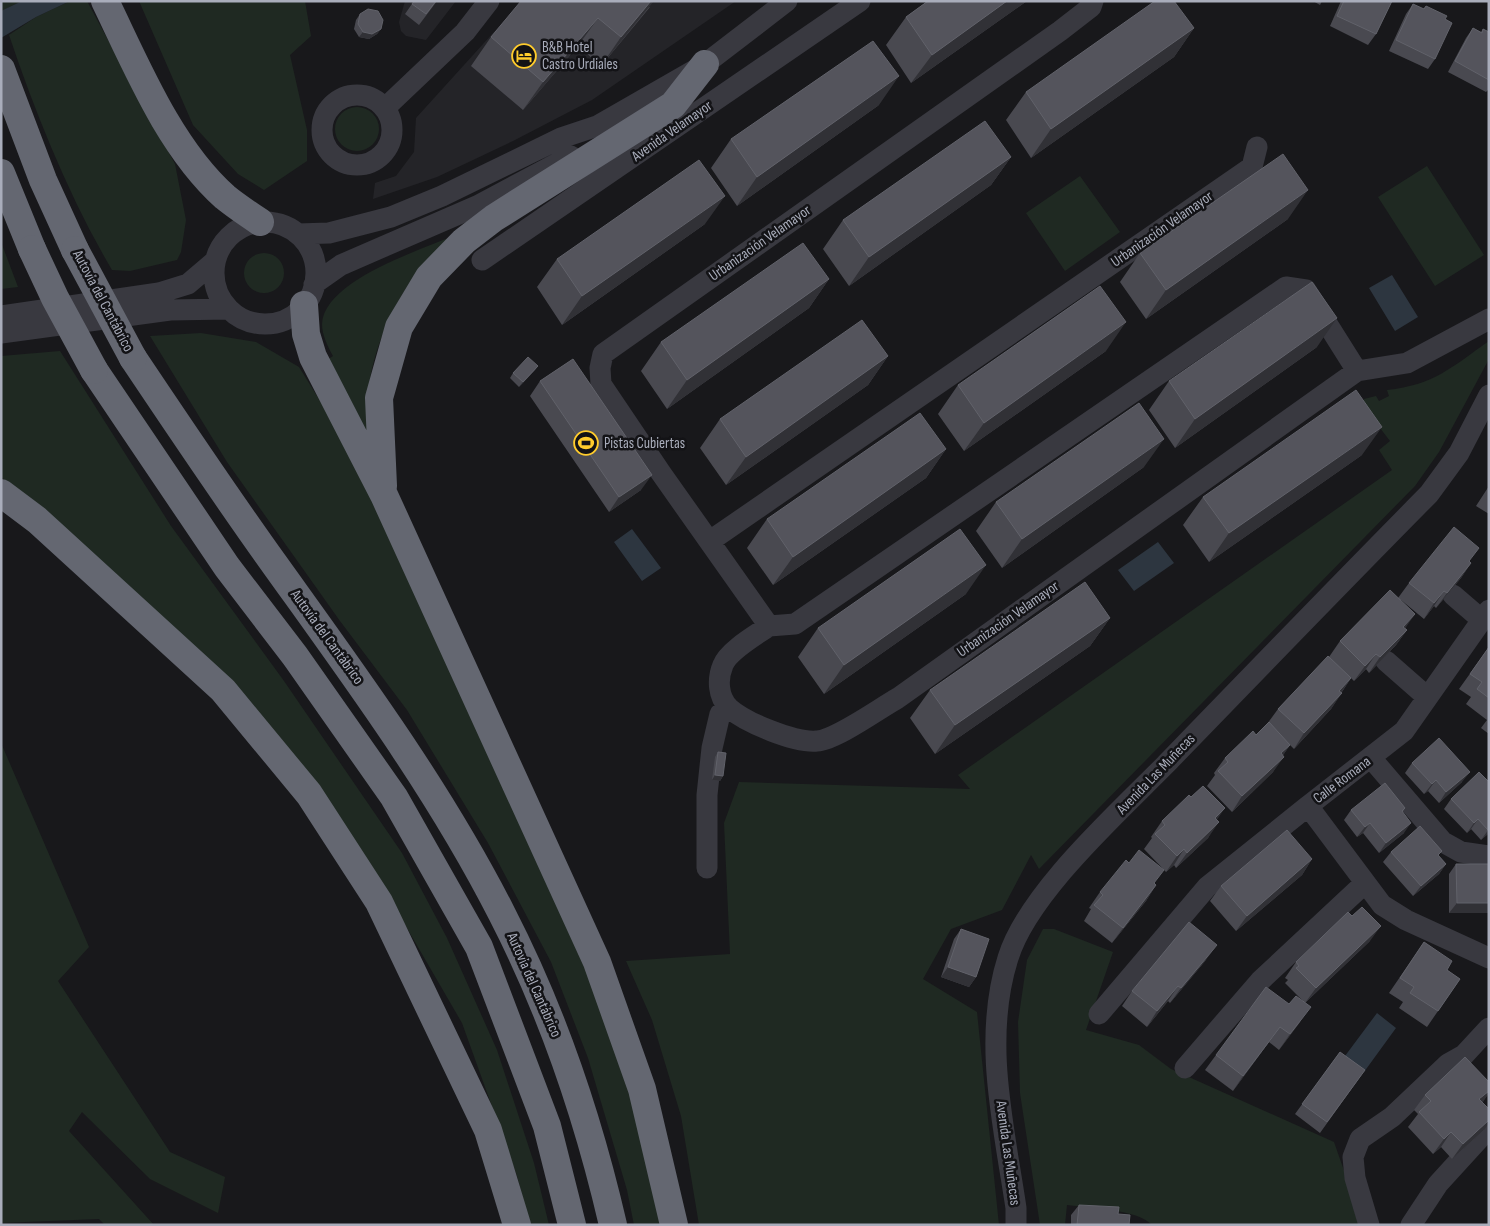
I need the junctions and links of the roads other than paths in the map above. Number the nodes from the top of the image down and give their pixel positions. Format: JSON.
{"nodes":[{"id":1,"x":105,"y":1,"type":"edge"},
{"id":2,"x":489,"y":1,"type":"edge"},
{"id":3,"x":787,"y":1,"type":"edge"},
{"id":4,"x":860,"y":1,"type":"edge"},
{"id":5,"x":1093,"y":1,"type":"edge"},
{"id":6,"x":705,"y":64,"type":"junction"},
{"id":7,"x":1,"y":69,"type":"edge"},
{"id":8,"x":385,"y":108,"type":"dead end"},
{"id":9,"x":597,"y":126,"type":"junction"},
{"id":10,"x":1257,"y":147,"type":"dead end"},
{"id":11,"x":1,"y":173,"type":"edge"},
{"id":12,"x":260,"y":222,"type":"junction"},
{"id":13,"x":298,"y":234,"type":"junction"},
{"id":14,"x":482,"y":260,"type":"dead end"},
{"id":15,"x":215,"y":261,"type":"junction"},
{"id":16,"x":309,"y":295,"type":"junction"},
{"id":17,"x":228,"y":309,"type":"junction"},
{"id":18,"x":1,"y":316,"type":"edge"},
{"id":19,"x":1489,"y":319,"type":"edge"},
{"id":20,"x":1,"y":333,"type":"edge"},
{"id":21,"x":1357,"y":371,"type":"junction"},
{"id":22,"x":1489,"y":395,"type":"edge"},
{"id":23,"x":1,"y":493,"type":"edge"},
{"id":24,"x":384,"y":496,"type":"junction"},
{"id":25,"x":710,"y":541,"type":"junction"},
{"id":26,"x":1453,"y":595,"type":"edge"},
{"id":27,"x":1485,"y":615,"type":"edge"},
{"id":28,"x":769,"y":626,"type":"junction"},
{"id":29,"x":1386,"y":661,"type":"edge"},
{"id":30,"x":1427,"y":697,"type":"junction"},
{"id":31,"x":728,"y":707,"type":"junction"},
{"id":32,"x":1371,"y":758,"type":"junction"},
{"id":33,"x":1308,"y":806,"type":"junction"},
{"id":34,"x":1489,"y":856,"type":"edge"},
{"id":35,"x":706,"y":868,"type":"dead end"},
{"id":36,"x":1365,"y":883,"type":"junction"},
{"id":37,"x":1489,"y":958,"type":"edge"},
{"id":38,"x":1099,"y":1014,"type":"dead end"},
{"id":39,"x":1489,"y":1028,"type":"edge"},
{"id":40,"x":1464,"y":1055,"type":"junction"},
{"id":41,"x":1185,"y":1068,"type":"dead end"},
{"id":42,"x":1478,"y":1073,"type":"edge"},
{"id":43,"x":1489,"y":1128,"type":"edge"},
{"id":44,"x":517,"y":1225,"type":"edge"},
{"id":45,"x":572,"y":1225,"type":"edge"},
{"id":46,"x":614,"y":1225,"type":"edge"},
{"id":47,"x":674,"y":1225,"type":"edge"},
{"id":48,"x":1016,"y":1225,"type":"edge"},
{"id":49,"x":1369,"y":1225,"type":"edge"},
{"id":50,"x":1411,"y":1225,"type":"edge"}],
"edges":[{"from":1,"to":12,"type":"highway"},
{"from":2,"to":8,"type":"street"},
{"from":3,"to":6,"type":"street"},
{"from":4,"to":14,"type":"street","name":"Avenida Velamayor"},
{"from":5,"to":25,"type":"street","name":"Urbanización Velamayor"},
{"from":6,"to":9,"type":"street"},
{"from":6,"to":24,"type":"highway"},
{"from":7,"to":46,"type":"highway","name":"Autovía del Cantábrico","bridge":true},
{"from":9,"to":13,"type":"street"},
{"from":9,"to":16,"type":"street"},
{"from":10,"to":25,"type":"street","name":"Urbanización Velamayor"},
{"from":11,"to":45,"type":"highway","bridge":true},
{"from":12,"to":13,"type":"street"},
{"from":12,"to":15,"type":"street"},
{"from":13,"to":16,"type":"street"},
{"from":15,"to":17,"type":"street"},
{"from":15,"to":18,"type":"street"},
{"from":16,"to":17,"type":"street"},
{"from":16,"to":24,"type":"highway"},
{"from":17,"to":20,"type":"street"},
{"from":19,"to":21,"type":"street","name":"Urbanización Velamayor"},
{"from":21,"to":28,"type":"street"},
{"from":21,"to":31,"type":"street","name":"Urbanización Velamayor"},
{"from":22,"to":48,"type":"street","name":"Avenida Las Muñecas"},
{"from":23,"to":44,"type":"highway"},
{"from":24,"to":47,"type":"highway"},
{"from":25,"to":28,"type":"street","name":"Urbanización Velamayor"},
{"from":26,"to":27,"type":"street"},
{"from":27,"to":30,"type":"street","name":"Calle Romana"},
{"from":28,"to":31,"type":"street"},
{"from":29,"to":30,"type":"street"},
{"from":30,"to":32,"type":"street","name":"Calle Romana"},
{"from":31,"to":35,"type":"street"},
{"from":32,"to":33,"type":"street","name":"Calle Romana"},
{"from":32,"to":34,"type":"street"},
{"from":33,"to":36,"type":"street","name":"Calle Romana"},
{"from":33,"to":38,"type":"street"},
{"from":36,"to":37,"type":"street","name":"Calle Romana"},
{"from":36,"to":41,"type":"street"},
{"from":39,"to":40,"type":"street"},
{"from":40,"to":42,"type":"street"},
{"from":40,"to":49,"type":"street"},
{"from":43,"to":50,"type":"street"}]}
